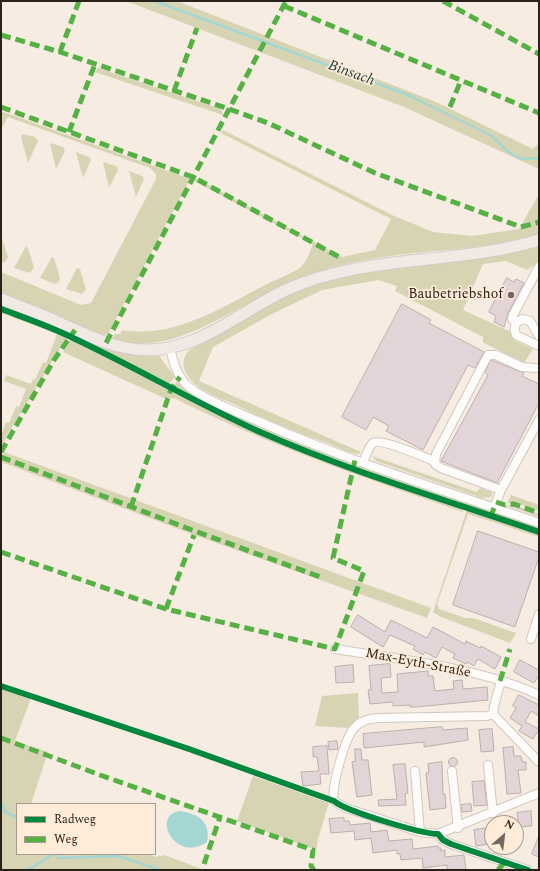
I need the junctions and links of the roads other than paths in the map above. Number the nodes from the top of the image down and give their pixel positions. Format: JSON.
{"nodes":[{"id":1,"x":539,"y":240,"type":"edge"},
{"id":2,"x":539,"y":267,"type":"edge"},
{"id":3,"x":1,"y":299,"type":"edge"},
{"id":4,"x":516,"y":323,"type":"junction"},
{"id":5,"x":539,"y":336,"type":"edge"},
{"id":6,"x":539,"y":346,"type":"edge"},
{"id":7,"x":170,"y":348,"type":"junction"},
{"id":8,"x":538,"y":367,"type":"edge"},
{"id":9,"x":539,"y":420,"type":"edge"},
{"id":10,"x":434,"y":461,"type":"junction"},
{"id":11,"x":363,"y":462,"type":"junction"},
{"id":12,"x":501,"y":490,"type":"junction"},
{"id":13,"x":494,"y":508,"type":"junction"},
{"id":14,"x":539,"y":523,"type":"edge"},
{"id":15,"x":539,"y":614,"type":"edge"},
{"id":16,"x":531,"y":639,"type":"dead end"},
{"id":17,"x":335,"y":648,"type":"dead end"},
{"id":18,"x":501,"y":681,"type":"junction"},
{"id":19,"x":539,"y":695,"type":"edge"},
{"id":20,"x":493,"y":714,"type":"junction"},
{"id":21,"x":539,"y":762,"type":"edge"},
{"id":22,"x":488,"y":766,"type":"dead end"},
{"id":23,"x":415,"y":771,"type":"dead end"},
{"id":24,"x":452,"y":771,"type":"dead end"},
{"id":25,"x":539,"y":793,"type":"edge"},
{"id":26,"x":493,"y":813,"type":"junction"},
{"id":27,"x":458,"y":828,"type":"junction"},
{"id":28,"x":420,"y":832,"type":"junction"},
{"id":29,"x":438,"y":834,"type":"junction"},
{"id":30,"x":528,"y":870,"type":"edge"}],
"edges":[{"from":1,"to":7,"type":"main road"},
{"from":2,"to":4,"type":"street"},
{"from":3,"to":7,"type":"main road"},
{"from":4,"to":5,"type":"street"},
{"from":4,"to":6,"type":"street"},
{"from":7,"to":11,"type":"street"},
{"from":8,"to":10,"type":"street"},
{"from":9,"to":12,"type":"street"},
{"from":10,"to":11,"type":"street"},
{"from":10,"to":12,"type":"street"},
{"from":11,"to":13,"type":"street"},
{"from":12,"to":13,"type":"street"},
{"from":13,"to":14,"type":"street"},
{"from":15,"to":16,"type":"street"},
{"from":17,"to":18,"type":"street","name":"Max-Eyth-Straße"},
{"from":18,"to":19,"type":"street","name":"Max-Eyth-Straße"},
{"from":18,"to":20,"type":"street"},
{"from":20,"to":21,"type":"street"},
{"from":20,"to":28,"type":"street"},
{"from":22,"to":26,"type":"street"},
{"from":23,"to":28,"type":"street"},
{"from":24,"to":27,"type":"street"},
{"from":25,"to":26,"type":"street"},
{"from":26,"to":27,"type":"street"},
{"from":27,"to":29,"type":"street"},
{"from":28,"to":29,"type":"street"},
{"from":29,"to":30,"type":"street"}]}
